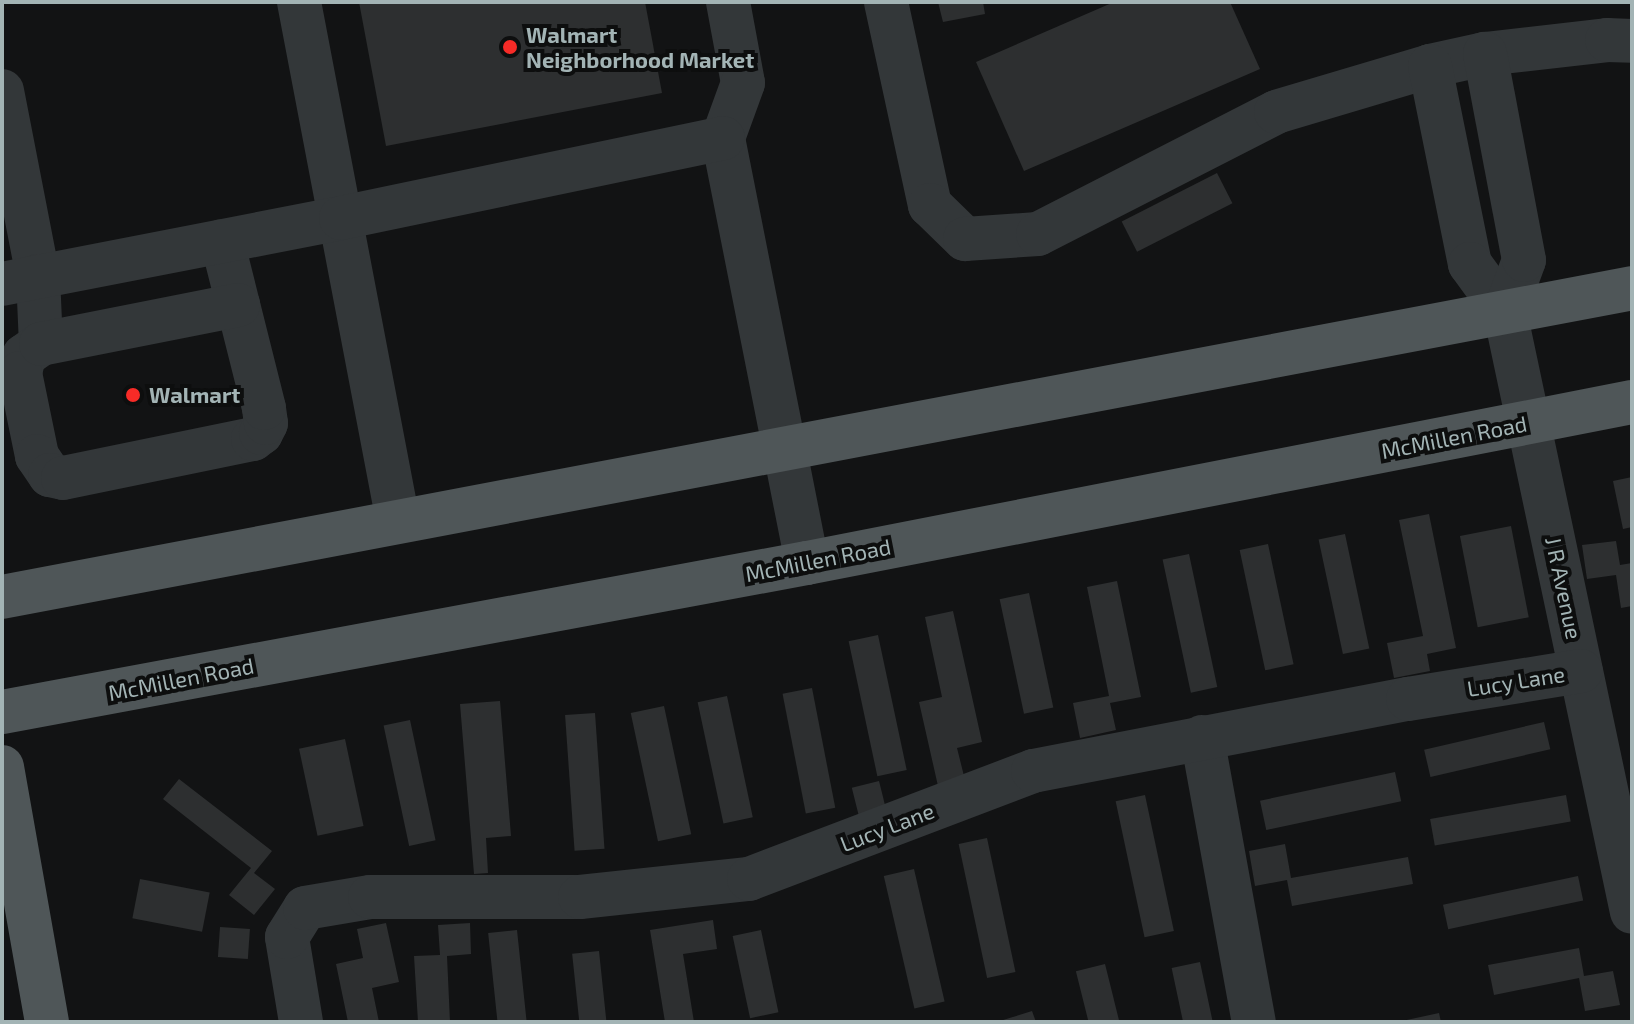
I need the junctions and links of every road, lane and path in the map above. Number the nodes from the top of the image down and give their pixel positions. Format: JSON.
{"nodes":[{"id":1,"x":299,"y":2,"type":"edge"},
{"id":2,"x":728,"y":2,"type":"edge"},
{"id":3,"x":886,"y":2,"type":"edge"},
{"id":4,"x":1632,"y":41,"type":"edge"},
{"id":5,"x":1485,"y":54,"type":"junction"},
{"id":6,"x":1430,"y":66,"type":"junction"},
{"id":7,"x":2,"y":91,"type":"edge"},
{"id":8,"x":723,"y":138,"type":"junction"},
{"id":9,"x":341,"y":218,"type":"junction"},
{"id":10,"x":222,"y":241,"type":"junction"},
{"id":11,"x":20,"y":280,"type":"edge"},
{"id":12,"x":1632,"y":288,"type":"edge"},
{"id":13,"x":238,"y":305,"type":"junction"},
{"id":14,"x":1505,"y":312,"type":"junction"},
{"id":15,"x":41,"y":344,"type":"junction"},
{"id":16,"x":1632,"y":402,"type":"edge"},
{"id":17,"x":1529,"y":422,"type":"junction"},
{"id":18,"x":786,"y":447,"type":"junction"},
{"id":19,"x":398,"y":521,"type":"junction"},
{"id":20,"x":807,"y":563,"type":"junction"},
{"id":21,"x":2,"y":597,"type":"edge"},
{"id":22,"x":1581,"y":671,"type":"junction"},
{"id":23,"x":2,"y":712,"type":"edge"},
{"id":24,"x":1202,"y":737,"type":"junction"},
{"id":25,"x":2,"y":767,"type":"edge"},
{"id":26,"x":1632,"y":912,"type":"edge"},
{"id":27,"x":47,"y":1022,"type":"edge"},
{"id":28,"x":301,"y":1022,"type":"edge"},
{"id":29,"x":1254,"y":1022,"type":"edge"}],
"edges":[{"from":1,"to":9,"type":"street"},
{"from":2,"to":8,"type":"street"},
{"from":3,"to":6,"type":"street"},
{"from":4,"to":5,"type":"street"},
{"from":5,"to":6,"type":"street"},
{"from":5,"to":14,"type":"street"},
{"from":6,"to":14,"type":"street"},
{"from":7,"to":11,"type":"street"},
{"from":8,"to":9,"type":"street"},
{"from":8,"to":18,"type":"street"},
{"from":9,"to":10,"type":"street"},
{"from":9,"to":19,"type":"street"},
{"from":10,"to":11,"type":"street"},
{"from":10,"to":13,"type":"street"},
{"from":11,"to":15,"type":"street"},
{"from":12,"to":14,"type":"main road"},
{"from":13,"to":15,"type":"street"},
{"from":13,"to":15,"type":"street"},
{"from":14,"to":17,"type":"street","name":"J R Avenue"},
{"from":14,"to":18,"type":"main road"},
{"from":16,"to":17,"type":"main road","name":"McMillen Road"},
{"from":17,"to":20,"type":"main road","name":"McMillen Road"},
{"from":17,"to":22,"type":"street","name":"J R Avenue"},
{"from":18,"to":19,"type":"main road"},
{"from":18,"to":20,"type":"street"},
{"from":19,"to":21,"type":"main road"},
{"from":20,"to":23,"type":"main road","name":"McMillen Road"},
{"from":22,"to":24,"type":"street","name":"Lucy Lane"},
{"from":22,"to":26,"type":"street","name":"J R Avenue"},
{"from":24,"to":28,"type":"street","name":"Lucy Lane"},
{"from":24,"to":29,"type":"street"},
{"from":25,"to":27,"type":"main road"}]}
